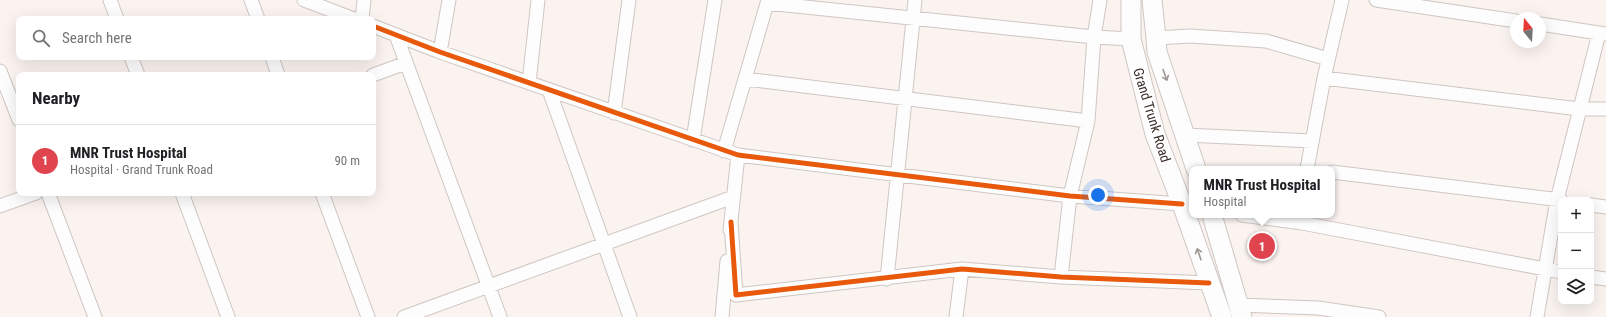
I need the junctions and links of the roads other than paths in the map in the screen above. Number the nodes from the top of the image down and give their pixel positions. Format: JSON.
{"nodes":[{"id":1,"x":110,"y":0,"type":"edge"},
{"id":2,"x":251,"y":0,"type":"edge"},
{"id":3,"x":304,"y":0,"type":"edge"},
{"id":4,"x":364,"y":0,"type":"edge"},
{"id":5,"x":449,"y":0,"type":"edge"},
{"id":6,"x":538,"y":0,"type":"edge"},
{"id":7,"x":629,"y":0,"type":"edge"},
{"id":8,"x":715,"y":0,"type":"edge"},
{"id":9,"x":915,"y":0,"type":"edge"},
{"id":10,"x":1100,"y":0,"type":"edge"},
{"id":11,"x":1131,"y":0,"type":"edge"},
{"id":12,"x":1152,"y":0,"type":"edge"},
{"id":13,"x":1342,"y":0,"type":"edge"},
{"id":14,"x":1376,"y":0,"type":"edge"},
{"id":15,"x":768,"y":2,"type":"edge"},
{"id":16,"x":116,"y":16,"type":"edge"},
{"id":17,"x":257,"y":16,"type":"edge"},
{"id":18,"x":346,"y":16,"type":"edge"},
{"id":19,"x":362,"y":16,"type":"edge"},
{"id":20,"x":913,"y":18,"type":"junction"},
{"id":21,"x":1510,"y":20,"type":"edge"},
{"id":22,"x":1546,"y":25,"type":"edge"},
{"id":23,"x":376,"y":27,"type":"edge"},
{"id":24,"x":1603,"y":33,"type":"edge"},
{"id":25,"x":396,"y":35,"type":"junction"},
{"id":26,"x":1094,"y":37,"type":"junction"},
{"id":27,"x":1156,"y":38,"type":"junction"},
{"id":28,"x":1131,"y":39,"type":"junction"},
{"id":29,"x":440,"y":52,"type":"junction"},
{"id":30,"x":1328,"y":59,"type":"junction"},
{"id":31,"x":132,"y":60,"type":"edge"},
{"id":32,"x":273,"y":60,"type":"edge"},
{"id":33,"x":406,"y":63,"type":"junction"},
{"id":34,"x":0,"y":71,"type":"edge"},
{"id":35,"x":137,"y":72,"type":"edge"},
{"id":36,"x":277,"y":72,"type":"edge"},
{"id":37,"x":376,"y":74,"type":"edge"},
{"id":38,"x":1324,"y":78,"type":"junction"},
{"id":39,"x":746,"y":79,"type":"junction"},
{"id":40,"x":529,"y":83,"type":"junction"},
{"id":41,"x":549,"y":90,"type":"junction"},
{"id":42,"x":905,"y":99,"type":"junction"},
{"id":43,"x":1579,"y":108,"type":"junction"},
{"id":44,"x":1606,"y":110,"type":"edge"},
{"id":45,"x":16,"y":112,"type":"edge"},
{"id":46,"x":614,"y":113,"type":"junction"},
{"id":47,"x":1088,"y":121,"type":"junction"},
{"id":48,"x":1185,"y":135,"type":"junction"},
{"id":49,"x":693,"y":140,"type":"junction"},
{"id":50,"x":1312,"y":141,"type":"junction"},
{"id":51,"x":724,"y":151,"type":"junction"},
{"id":52,"x":738,"y":155,"type":"junction"},
{"id":53,"x":1195,"y":166,"type":"edge"},
{"id":54,"x":1308,"y":166,"type":"edge"},
{"id":55,"x":1335,"y":172,"type":"edge"},
{"id":56,"x":897,"y":175,"type":"junction"},
{"id":57,"x":28,"y":196,"type":"edge"},
{"id":58,"x":49,"y":196,"type":"edge"},
{"id":59,"x":183,"y":196,"type":"edge"},
{"id":60,"x":323,"y":196,"type":"edge"},
{"id":61,"x":1070,"y":196,"type":"junction"},
{"id":62,"x":733,"y":197,"type":"junction"},
{"id":63,"x":1560,"y":197,"type":"edge"},
{"id":64,"x":1558,"y":200,"type":"edge"},
{"id":65,"x":1182,"y":204,"type":"junction"},
{"id":66,"x":1558,"y":205,"type":"edge"},
{"id":67,"x":1594,"y":205,"type":"edge"},
{"id":68,"x":0,"y":206,"type":"edge"},
{"id":69,"x":1606,"y":207,"type":"edge"},
{"id":70,"x":1213,"y":218,"type":"edge"},
{"id":71,"x":1288,"y":218,"type":"edge"},
{"id":72,"x":1303,"y":219,"type":"edge"},
{"id":73,"x":731,"y":222,"type":"junction"},
{"id":74,"x":604,"y":244,"type":"junction"},
{"id":75,"x":962,"y":269,"type":"junction"},
{"id":76,"x":1544,"y":270,"type":"junction"},
{"id":77,"x":1558,"y":272,"type":"edge"},
{"id":78,"x":1061,"y":277,"type":"junction"},
{"id":79,"x":1594,"y":277,"type":"edge"},
{"id":80,"x":887,"y":279,"type":"junction"},
{"id":81,"x":1606,"y":279,"type":"edge"},
{"id":82,"x":1209,"y":283,"type":"junction"},
{"id":83,"x":488,"y":286,"type":"junction"},
{"id":84,"x":1240,"y":311,"type":"edge"},
{"id":85,"x":95,"y":317,"type":"edge"},
{"id":86,"x":228,"y":317,"type":"edge"},
{"id":87,"x":368,"y":317,"type":"edge"},
{"id":88,"x":404,"y":317,"type":"edge"},
{"id":89,"x":500,"y":317,"type":"edge"},
{"id":90,"x":630,"y":317,"type":"edge"},
{"id":91,"x":722,"y":317,"type":"edge"},
{"id":92,"x":956,"y":317,"type":"edge"},
{"id":93,"x":1222,"y":317,"type":"edge"},
{"id":94,"x":1379,"y":317,"type":"edge"},
{"id":95,"x":1537,"y":317,"type":"edge"}],
"edges":[{"from":1,"to":16,"type":"street"},
{"from":2,"to":17,"type":"street"},
{"from":3,"to":18,"type":"street"},
{"from":4,"to":19,"type":"street"},
{"from":5,"to":29,"type":"street"},
{"from":6,"to":40,"type":"street"},
{"from":7,"to":46,"type":"street"},
{"from":8,"to":49,"type":"street"},
{"from":9,"to":20,"type":"street"},
{"from":10,"to":26,"type":"street"},
{"from":11,"to":28,"type":"main road","name":"Grand Trunk Road"},
{"from":12,"to":27,"type":"main road"},
{"from":13,"to":30,"type":"street"},
{"from":14,"to":21,"type":"street"},
{"from":15,"to":20,"type":"street"},
{"from":15,"to":39,"type":"street"},
{"from":20,"to":26,"type":"street"},
{"from":20,"to":42,"type":"street"},
{"from":22,"to":24,"type":"street"},
{"from":23,"to":25,"type":"street"},
{"from":24,"to":43,"type":"street"},
{"from":25,"to":29,"type":"street"},
{"from":25,"to":33,"type":"street"},
{"from":26,"to":28,"type":"street"},
{"from":26,"to":47,"type":"street"},
{"from":27,"to":30,"type":"street"},
{"from":27,"to":48,"type":"main road","one_way":true},
{"from":28,"to":65,"type":"main road","name":"Grand Trunk Road"},
{"from":29,"to":40,"type":"street"},
{"from":30,"to":38,"type":"street"},
{"from":31,"to":35,"type":"street"},
{"from":32,"to":36,"type":"street"},
{"from":33,"to":37,"type":"street"},
{"from":33,"to":83,"type":"street"},
{"from":34,"to":45,"type":"street"},
{"from":38,"to":43,"type":"street"},
{"from":38,"to":50,"type":"street"},
{"from":39,"to":42,"type":"street"},
{"from":39,"to":51,"type":"street"},
{"from":40,"to":41,"type":"street"},
{"from":41,"to":46,"type":"street"},
{"from":41,"to":74,"type":"street"},
{"from":42,"to":47,"type":"street"},
{"from":42,"to":56,"type":"street"},
{"from":43,"to":44,"type":"street"},
{"from":43,"to":63,"type":"street"},
{"from":46,"to":49,"type":"street"},
{"from":47,"to":61,"type":"street"},
{"from":48,"to":50,"type":"street"},
{"from":48,"to":53,"type":"main road"},
{"from":49,"to":51,"type":"street"},
{"from":50,"to":54,"type":"street"},
{"from":51,"to":52,"type":"street"},
{"from":52,"to":56,"type":"street"},
{"from":52,"to":62,"type":"street"},
{"from":55,"to":64,"type":"street"},
{"from":56,"to":61,"type":"street"},
{"from":56,"to":80,"type":"street"},
{"from":57,"to":68,"type":"street"},
{"from":58,"to":85,"type":"street"},
{"from":59,"to":86,"type":"street"},
{"from":60,"to":87,"type":"street"},
{"from":61,"to":65,"type":"street"},
{"from":61,"to":78,"type":"street"},
{"from":62,"to":73,"type":"street"},
{"from":62,"to":74,"type":"street"},
{"from":82,"to":65,"type":"main road","name":"Grand Trunk Road","one_way":true},
{"from":66,"to":76,"type":"street"},
{"from":67,"to":69,"type":"street"},
{"from":70,"to":84,"type":"main road"},
{"from":71,"to":72,"type":"street"},
{"from":72,"to":76,"type":"street"},
{"from":73,"to":80,"type":"street"},
{"from":73,"to":91,"type":"street"},
{"from":74,"to":83,"type":"street"},
{"from":74,"to":90,"type":"street"},
{"from":75,"to":78,"type":"street"},
{"from":75,"to":80,"type":"street"},
{"from":75,"to":92,"type":"street"},
{"from":76,"to":77,"type":"street"},
{"from":76,"to":95,"type":"street"},
{"from":78,"to":82,"type":"street"},
{"from":79,"to":81,"type":"street"},
{"from":82,"to":93,"type":"main road","name":"Grand Trunk Road"},
{"from":83,"to":88,"type":"street"},
{"from":83,"to":89,"type":"street"},
{"from":84,"to":94,"type":"street"}]}
